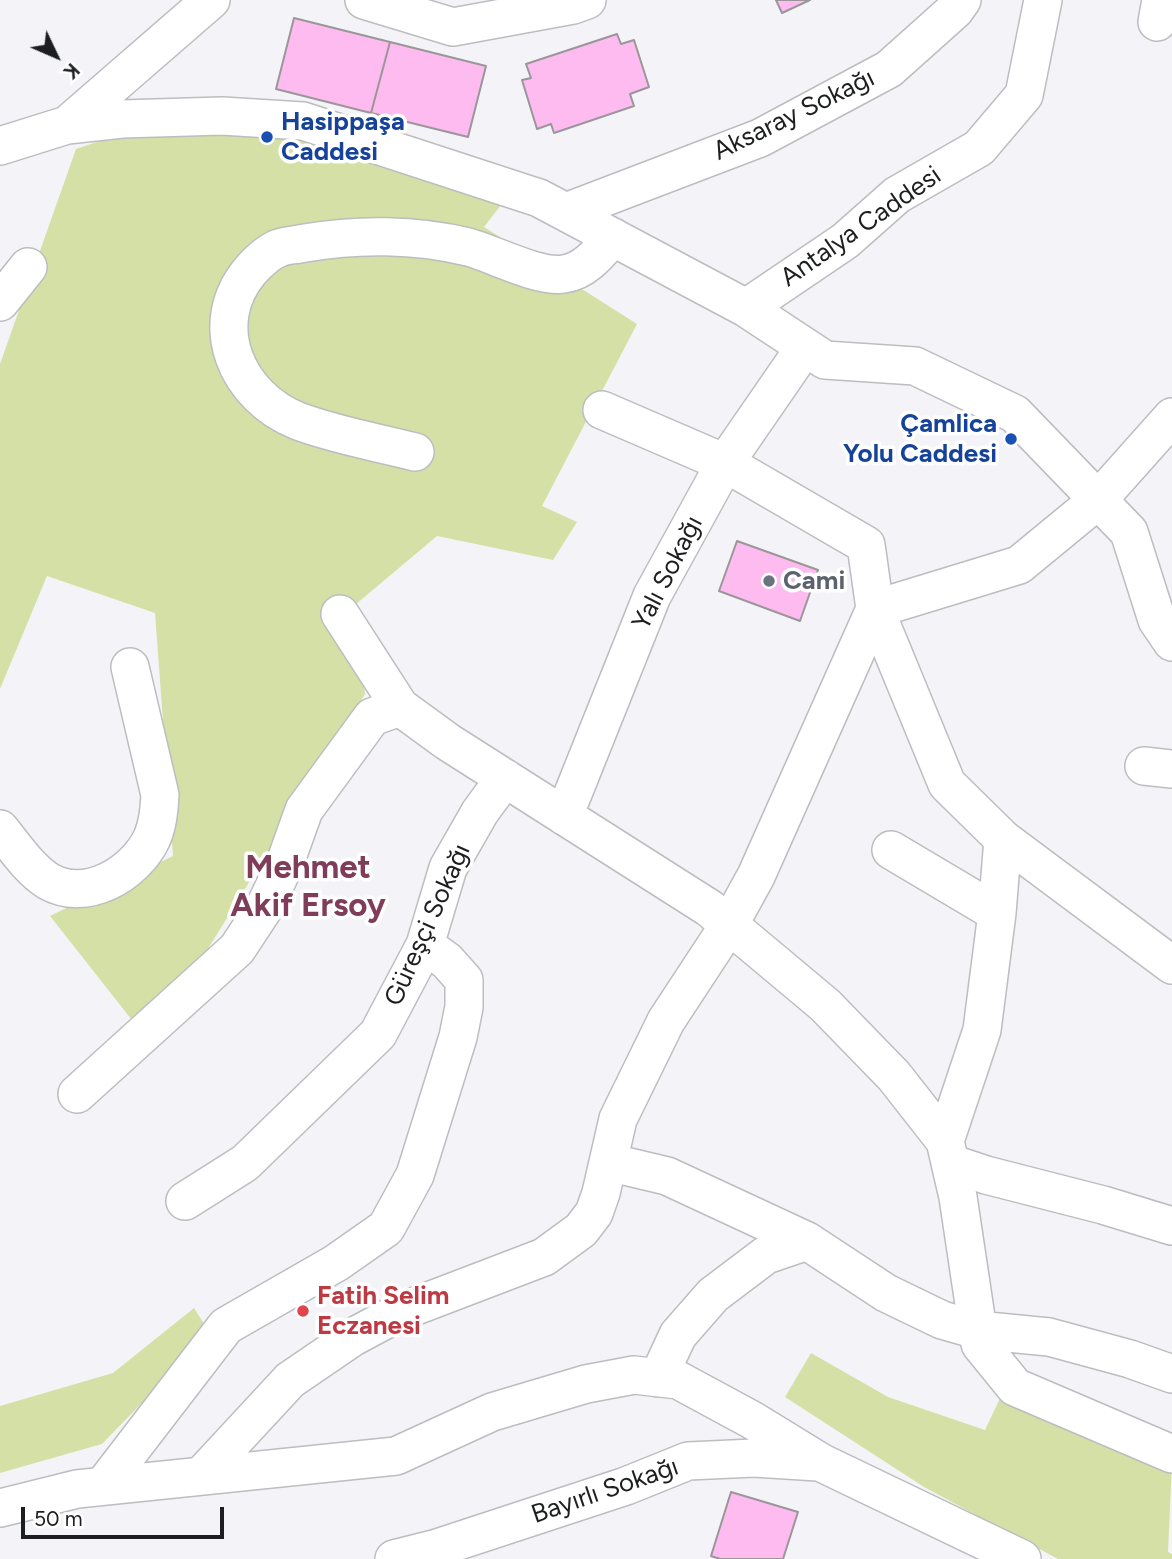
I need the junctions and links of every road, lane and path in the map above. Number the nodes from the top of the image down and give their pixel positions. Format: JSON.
{"nodes":[{"id":1,"x":211,"y":0,"type":"edge"},
{"id":2,"x":364,"y":0,"type":"edge"},
{"id":3,"x":587,"y":0,"type":"edge"},
{"id":4,"x":962,"y":0,"type":"edge"},
{"id":5,"x":1043,"y":0,"type":"edge"},
{"id":6,"x":67,"y":125,"type":"junction"},
{"id":7,"x":0,"y":146,"type":"edge"},
{"id":8,"x":566,"y":212,"type":"junction"},
{"id":9,"x":613,"y":237,"type":"junction"},
{"id":10,"x":28,"y":267,"type":"dead end"},
{"id":11,"x":0,"y":302,"type":"edge"},
{"id":12,"x":746,"y":308,"type":"junction"},
{"id":13,"x":805,"y":347,"type":"junction"},
{"id":14,"x":602,"y":410,"type":"dead end"},
{"id":15,"x":1172,"y":417,"type":"edge"},
{"id":16,"x":415,"y":452,"type":"dead end"},
{"id":17,"x":725,"y":463,"type":"junction"},
{"id":18,"x":1098,"y":500,"type":"junction"},
{"id":19,"x":875,"y":609,"type":"junction"},
{"id":20,"x":340,"y":614,"type":"dead end"},
{"id":21,"x":1172,"y":642,"type":"edge"},
{"id":22,"x":130,"y":667,"type":"dead end"},
{"id":23,"x":400,"y":707,"type":"junction"},
{"id":24,"x":505,"y":778,"type":"junction"},
{"id":25,"x":564,"y":816,"type":"junction"},
{"id":26,"x":0,"y":829,"type":"edge"},
{"id":27,"x":1003,"y":839,"type":"junction"},
{"id":28,"x":891,"y":850,"type":"dead end"},
{"id":29,"x":997,"y":913,"type":"junction"},
{"id":30,"x":729,"y":925,"type":"junction"},
{"id":31,"x":425,"y":945,"type":"junction"},
{"id":32,"x":1172,"y":965,"type":"edge"},
{"id":33,"x":77,"y":1094,"type":"dead end"},
{"id":34,"x":947,"y":1152,"type":"junction"},
{"id":35,"x":608,"y":1162,"type":"junction"},
{"id":36,"x":185,"y":1201,"type":"dead end"},
{"id":37,"x":1172,"y":1226,"type":"edge"},
{"id":38,"x":807,"y":1241,"type":"junction"},
{"id":39,"x":977,"y":1330,"type":"junction"},
{"id":40,"x":1172,"y":1374,"type":"edge"},
{"id":41,"x":668,"y":1379,"type":"junction"},
{"id":42,"x":1172,"y":1454,"type":"edge"},
{"id":43,"x":822,"y":1463,"type":"junction"},
{"id":44,"x":201,"y":1476,"type":"junction"},
{"id":45,"x":103,"y":1486,"type":"junction"},
{"id":46,"x":0,"y":1508,"type":"edge"},
{"id":47,"x":394,"y":1559,"type":"edge"},
{"id":48,"x":1022,"y":1559,"type":"edge"}],
"edges":[{"from":1,"to":6,"type":"street"},
{"from":2,"to":3,"type":"street"},
{"from":4,"to":8,"type":"street","name":"Aksaray Sokağı"},
{"from":5,"to":12,"type":"street","name":"Antalya Caddesi"},
{"from":6,"to":7,"type":"street"},
{"from":6,"to":8,"type":"street"},
{"from":8,"to":9,"type":"street"},
{"from":9,"to":12,"type":"street"},
{"from":9,"to":16,"type":"street"},
{"from":10,"to":11,"type":"street"},
{"from":12,"to":13,"type":"street"},
{"from":13,"to":17,"type":"street","name":"Yalı Sokağı"},
{"from":13,"to":18,"type":"street"},
{"from":14,"to":17,"type":"street"},
{"from":15,"to":18,"type":"street"},
{"from":17,"to":19,"type":"street"},
{"from":17,"to":25,"type":"street","name":"Yalı Sokağı"},
{"from":18,"to":19,"type":"street"},
{"from":18,"to":21,"type":"street"},
{"from":19,"to":27,"type":"street"},
{"from":19,"to":30,"type":"street"},
{"from":20,"to":23,"type":"street"},
{"from":22,"to":26,"type":"street"},
{"from":23,"to":24,"type":"street"},
{"from":23,"to":33,"type":"street"},
{"from":24,"to":25,"type":"street"},
{"from":24,"to":31,"type":"street","name":"Güreşçi Sokağı"},
{"from":25,"to":30,"type":"street"},
{"from":27,"to":29,"type":"street"},
{"from":27,"to":32,"type":"street"},
{"from":28,"to":29,"type":"street"},
{"from":29,"to":34,"type":"street"},
{"from":30,"to":34,"type":"street"},
{"from":30,"to":35,"type":"street"},
{"from":31,"to":36,"type":"street","name":"Güreşçi Sokağı"},
{"from":31,"to":45,"type":"street"},
{"from":34,"to":37,"type":"street"},
{"from":34,"to":39,"type":"street"},
{"from":35,"to":38,"type":"street"},
{"from":35,"to":44,"type":"street"},
{"from":38,"to":39,"type":"street"},
{"from":38,"to":41,"type":"street"},
{"from":39,"to":40,"type":"street"},
{"from":39,"to":42,"type":"street"},
{"from":41,"to":43,"type":"street"},
{"from":41,"to":44,"type":"street"},
{"from":43,"to":47,"type":"street","name":"Bayırlı Sokağı"},
{"from":43,"to":48,"type":"street"},
{"from":44,"to":45,"type":"street"},
{"from":45,"to":46,"type":"street"}]}
